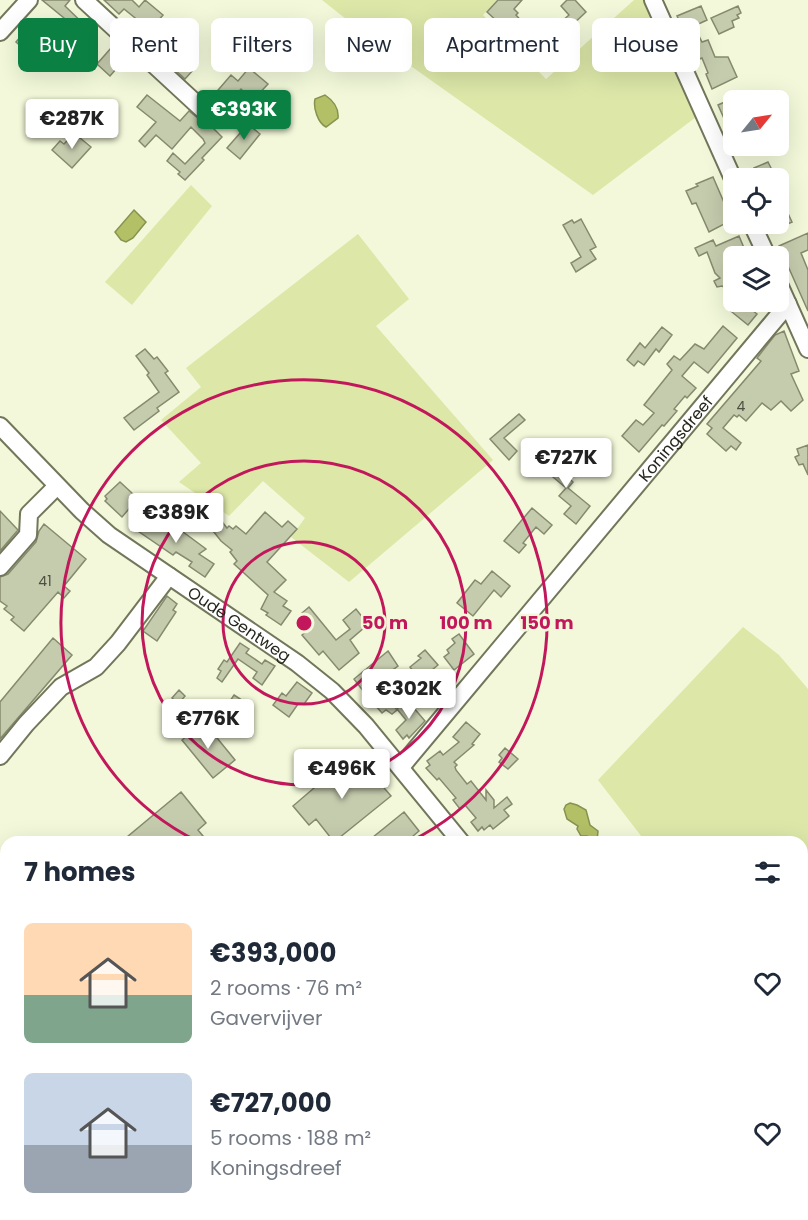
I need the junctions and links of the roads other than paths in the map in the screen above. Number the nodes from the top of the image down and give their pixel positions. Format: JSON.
{"nodes":[{"id":1,"x":29,"y":0,"type":"edge"},
{"id":2,"x":84,"y":0,"type":"edge"},
{"id":3,"x":653,"y":0,"type":"edge"},
{"id":4,"x":0,"y":33,"type":"edge"},
{"id":5,"x":202,"y":110,"type":"dead end"},
{"id":6,"x":728,"y":168,"type":"edge"},
{"id":7,"x":789,"y":306,"type":"edge"},
{"id":8,"x":781,"y":312,"type":"edge"},
{"id":9,"x":808,"y":348,"type":"edge"},
{"id":10,"x":0,"y":426,"type":"edge"},
{"id":11,"x":57,"y":486,"type":"junction"},
{"id":12,"x":0,"y":567,"type":"edge"},
{"id":13,"x":169,"y":576,"type":"junction"},
{"id":14,"x":0,"y":756,"type":"edge"},
{"id":15,"x":401,"y":767,"type":"junction"},
{"id":16,"x":452,"y":836,"type":"edge"}],
"edges":[{"from":1,"to":4,"type":"street"},
{"from":2,"to":5,"type":"street"},
{"from":3,"to":6,"type":"street"},
{"from":7,"to":9,"type":"street"},
{"from":8,"to":15,"type":"street","name":"Koningsdreef"},
{"from":10,"to":11,"type":"street","name":"Oude Gentweg"},
{"from":11,"to":12,"type":"street"},
{"from":11,"to":13,"type":"street","name":"Oude Gentweg"},
{"from":13,"to":14,"type":"street"},
{"from":13,"to":15,"type":"street","name":"Oude Gentweg"},
{"from":15,"to":16,"type":"street","name":"Oude Gentweg"}]}
